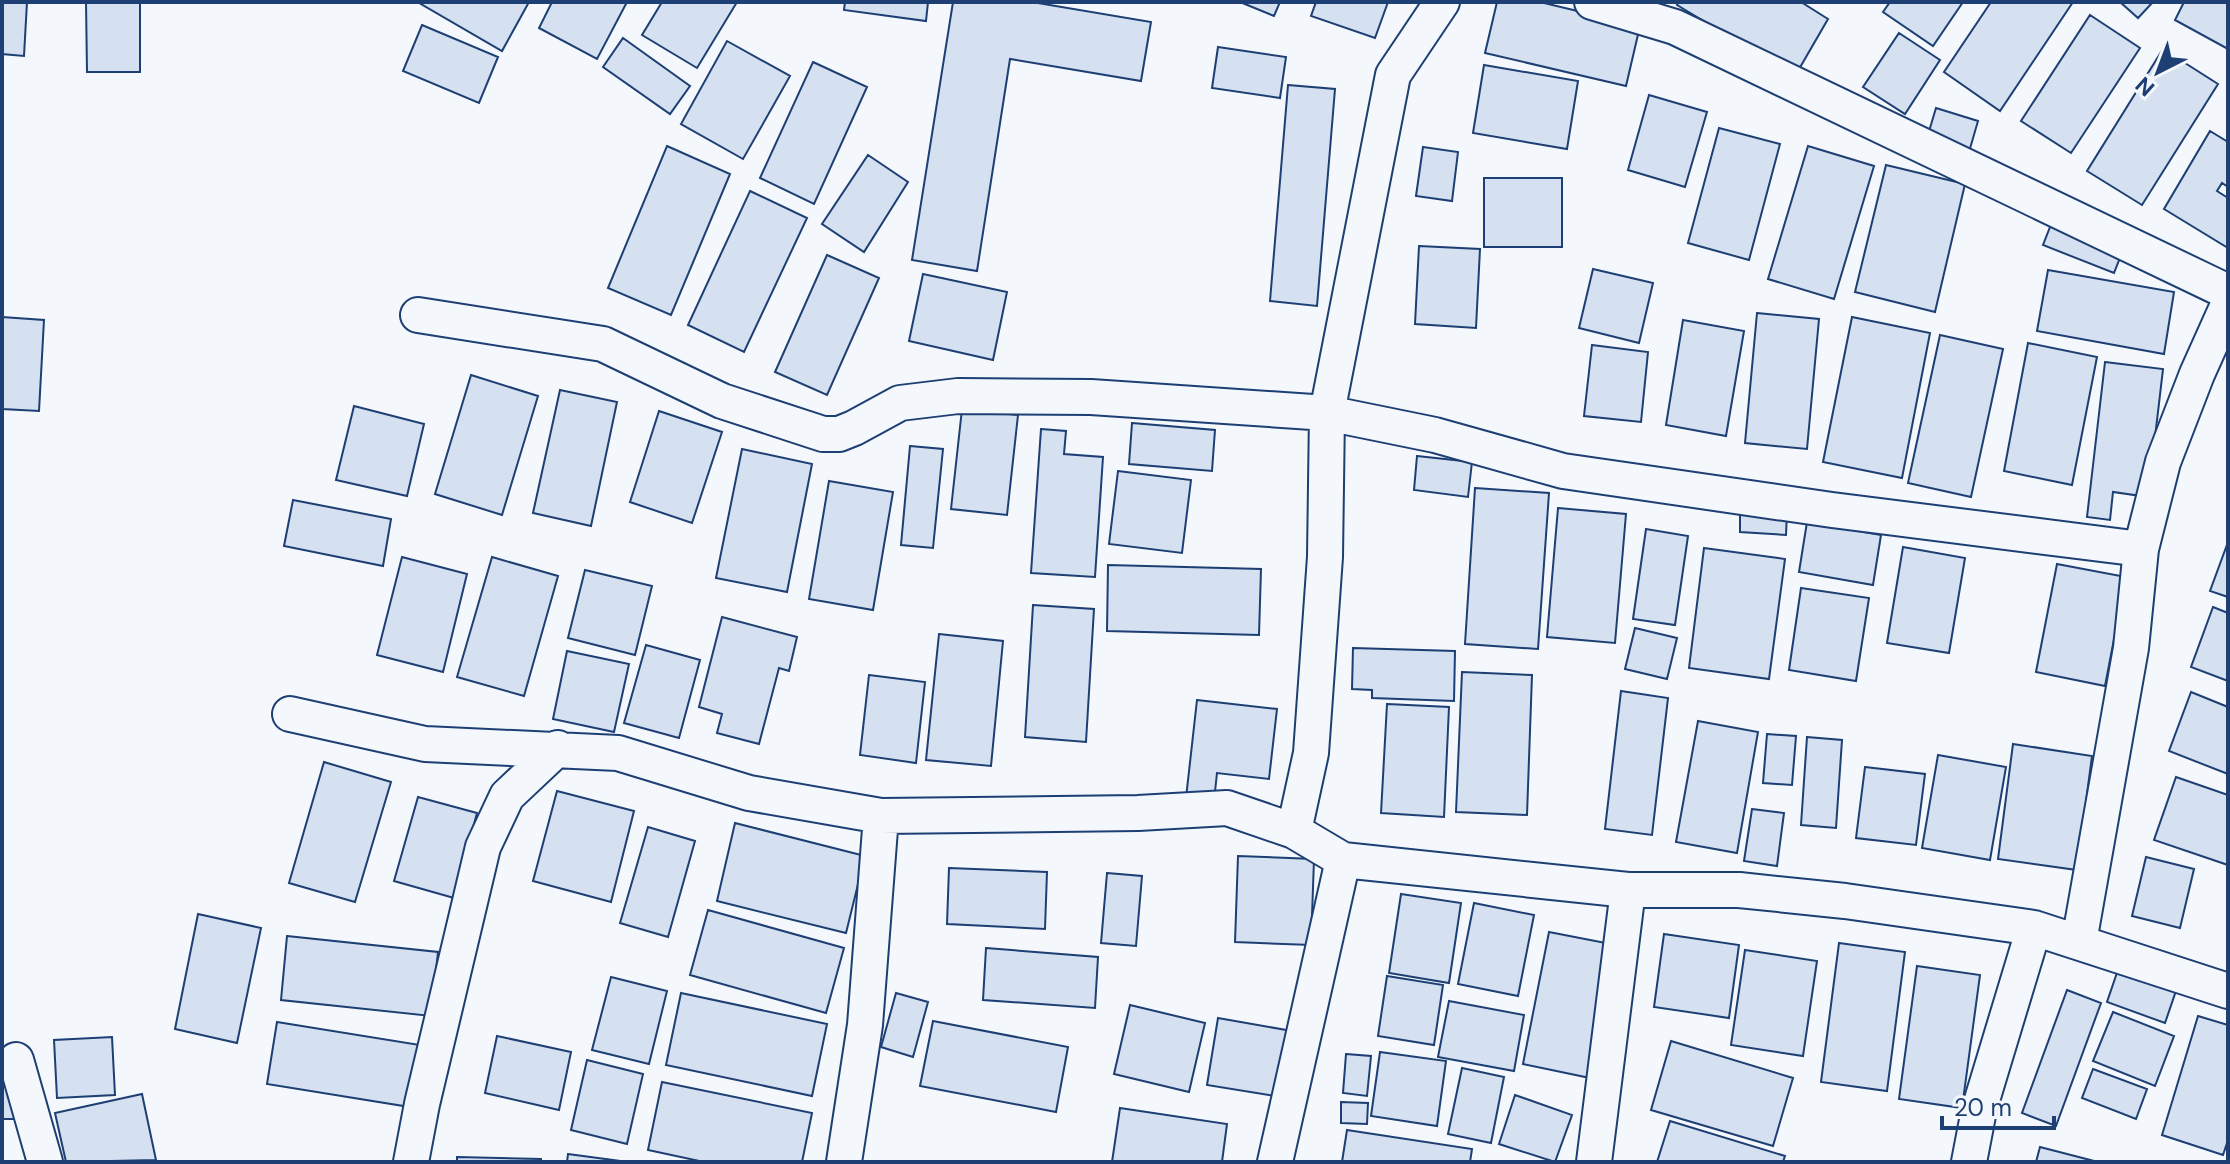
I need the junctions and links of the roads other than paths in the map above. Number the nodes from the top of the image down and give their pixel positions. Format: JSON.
{"nodes":[{"id":1,"x":1442,"y":2,"type":"edge"},
{"id":2,"x":1592,"y":2,"type":"edge"},
{"id":3,"x":2228,"y":292,"type":"edge"},
{"id":4,"x":2228,"y":305,"type":"edge"},
{"id":5,"x":418,"y":315,"type":"dead end"},
{"id":6,"x":1327,"y":413,"type":"junction"},
{"id":7,"x":2141,"y":549,"type":"junction"},
{"id":8,"x":290,"y":714,"type":"dead end"},
{"id":9,"x":558,"y":748,"type":"junction"},
{"id":10,"x":881,"y":816,"type":"junction"},
{"id":11,"x":1294,"y":831,"type":"junction"},
{"id":12,"x":1343,"y":860,"type":"junction"},
{"id":13,"x":1628,"y":890,"type":"junction"},
{"id":14,"x":2034,"y":928,"type":"junction"},
{"id":15,"x":2079,"y":942,"type":"junction"},
{"id":16,"x":2228,"y":991,"type":"edge"},
{"id":17,"x":16,"y":1060,"type":"dead end"},
{"id":18,"x":45,"y":1162,"type":"edge"},
{"id":19,"x":411,"y":1162,"type":"edge"},
{"id":20,"x":844,"y":1162,"type":"edge"},
{"id":21,"x":1275,"y":1162,"type":"edge"},
{"id":22,"x":1594,"y":1162,"type":"edge"},
{"id":23,"x":1969,"y":1162,"type":"edge"}],
"edges":[{"from":1,"to":6,"type":"street"},
{"from":2,"to":3,"type":"street"},
{"from":4,"to":7,"type":"street"},
{"from":5,"to":6,"type":"street"},
{"from":6,"to":7,"type":"street"},
{"from":6,"to":11,"type":"street"},
{"from":7,"to":15,"type":"street"},
{"from":8,"to":9,"type":"street"},
{"from":9,"to":10,"type":"street"},
{"from":9,"to":19,"type":"street"},
{"from":10,"to":11,"type":"street"},
{"from":10,"to":20,"type":"street"},
{"from":11,"to":12,"type":"street"},
{"from":12,"to":13,"type":"street"},
{"from":12,"to":21,"type":"street"},
{"from":13,"to":14,"type":"street"},
{"from":13,"to":22,"type":"street"},
{"from":14,"to":15,"type":"street"},
{"from":14,"to":23,"type":"street"},
{"from":15,"to":16,"type":"street"},
{"from":17,"to":18,"type":"street"}]}
